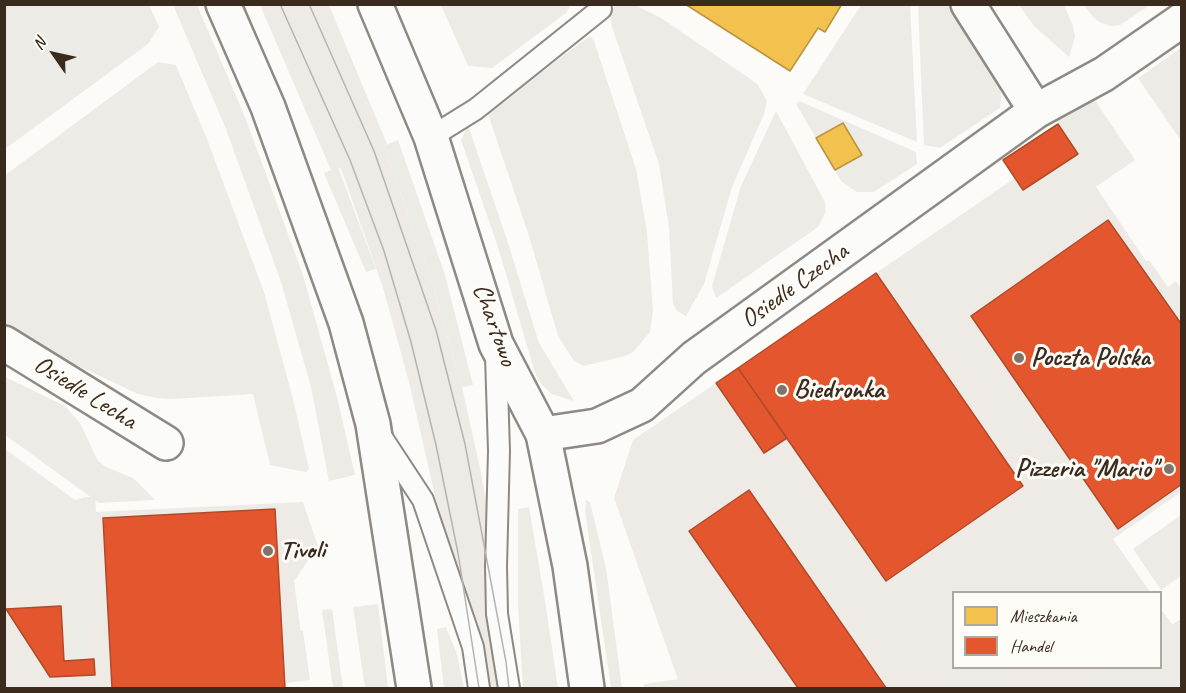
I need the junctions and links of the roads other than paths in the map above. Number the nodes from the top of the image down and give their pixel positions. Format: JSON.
{"nodes":[{"id":1,"x":223,"y":4,"type":"edge"},
{"id":2,"x":375,"y":4,"type":"edge"},
{"id":3,"x":968,"y":4,"type":"edge"},
{"id":4,"x":601,"y":9,"type":"dead end"},
{"id":5,"x":1182,"y":20,"type":"edge"},
{"id":6,"x":1036,"y":111,"type":"junction"},
{"id":7,"x":431,"y":137,"type":"junction"},
{"id":8,"x":4,"y":342,"type":"edge"},
{"id":9,"x":495,"y":344,"type":"junction"},
{"id":10,"x":373,"y":424,"type":"junction"},
{"id":11,"x":543,"y":434,"type":"junction"},
{"id":12,"x":166,"y":442,"type":"dead end"},
{"id":13,"x":414,"y":688,"type":"edge"},
{"id":14,"x":479,"y":688,"type":"edge"},
{"id":15,"x":509,"y":688,"type":"edge"},
{"id":16,"x":587,"y":688,"type":"edge"}],
"edges":[{"from":1,"to":10,"type":"street"},
{"from":2,"to":7,"type":"street","name":"Chartowo"},
{"from":3,"to":6,"type":"street"},
{"from":4,"to":7,"type":"lane"},
{"from":5,"to":6,"type":"street","name":"Osiedle Czecha"},
{"from":6,"to":11,"type":"street","name":"Osiedle Czecha"},
{"from":7,"to":9,"type":"street","name":"Chartowo"},
{"from":8,"to":12,"type":"street","name":"Osiedle Lecha"},
{"from":9,"to":11,"type":"street","name":"Chartowo"},
{"from":9,"to":15,"type":"lane"},
{"from":10,"to":13,"type":"street"},
{"from":10,"to":14,"type":"lane"},
{"from":11,"to":16,"type":"street","name":"Chartowo"}]}
